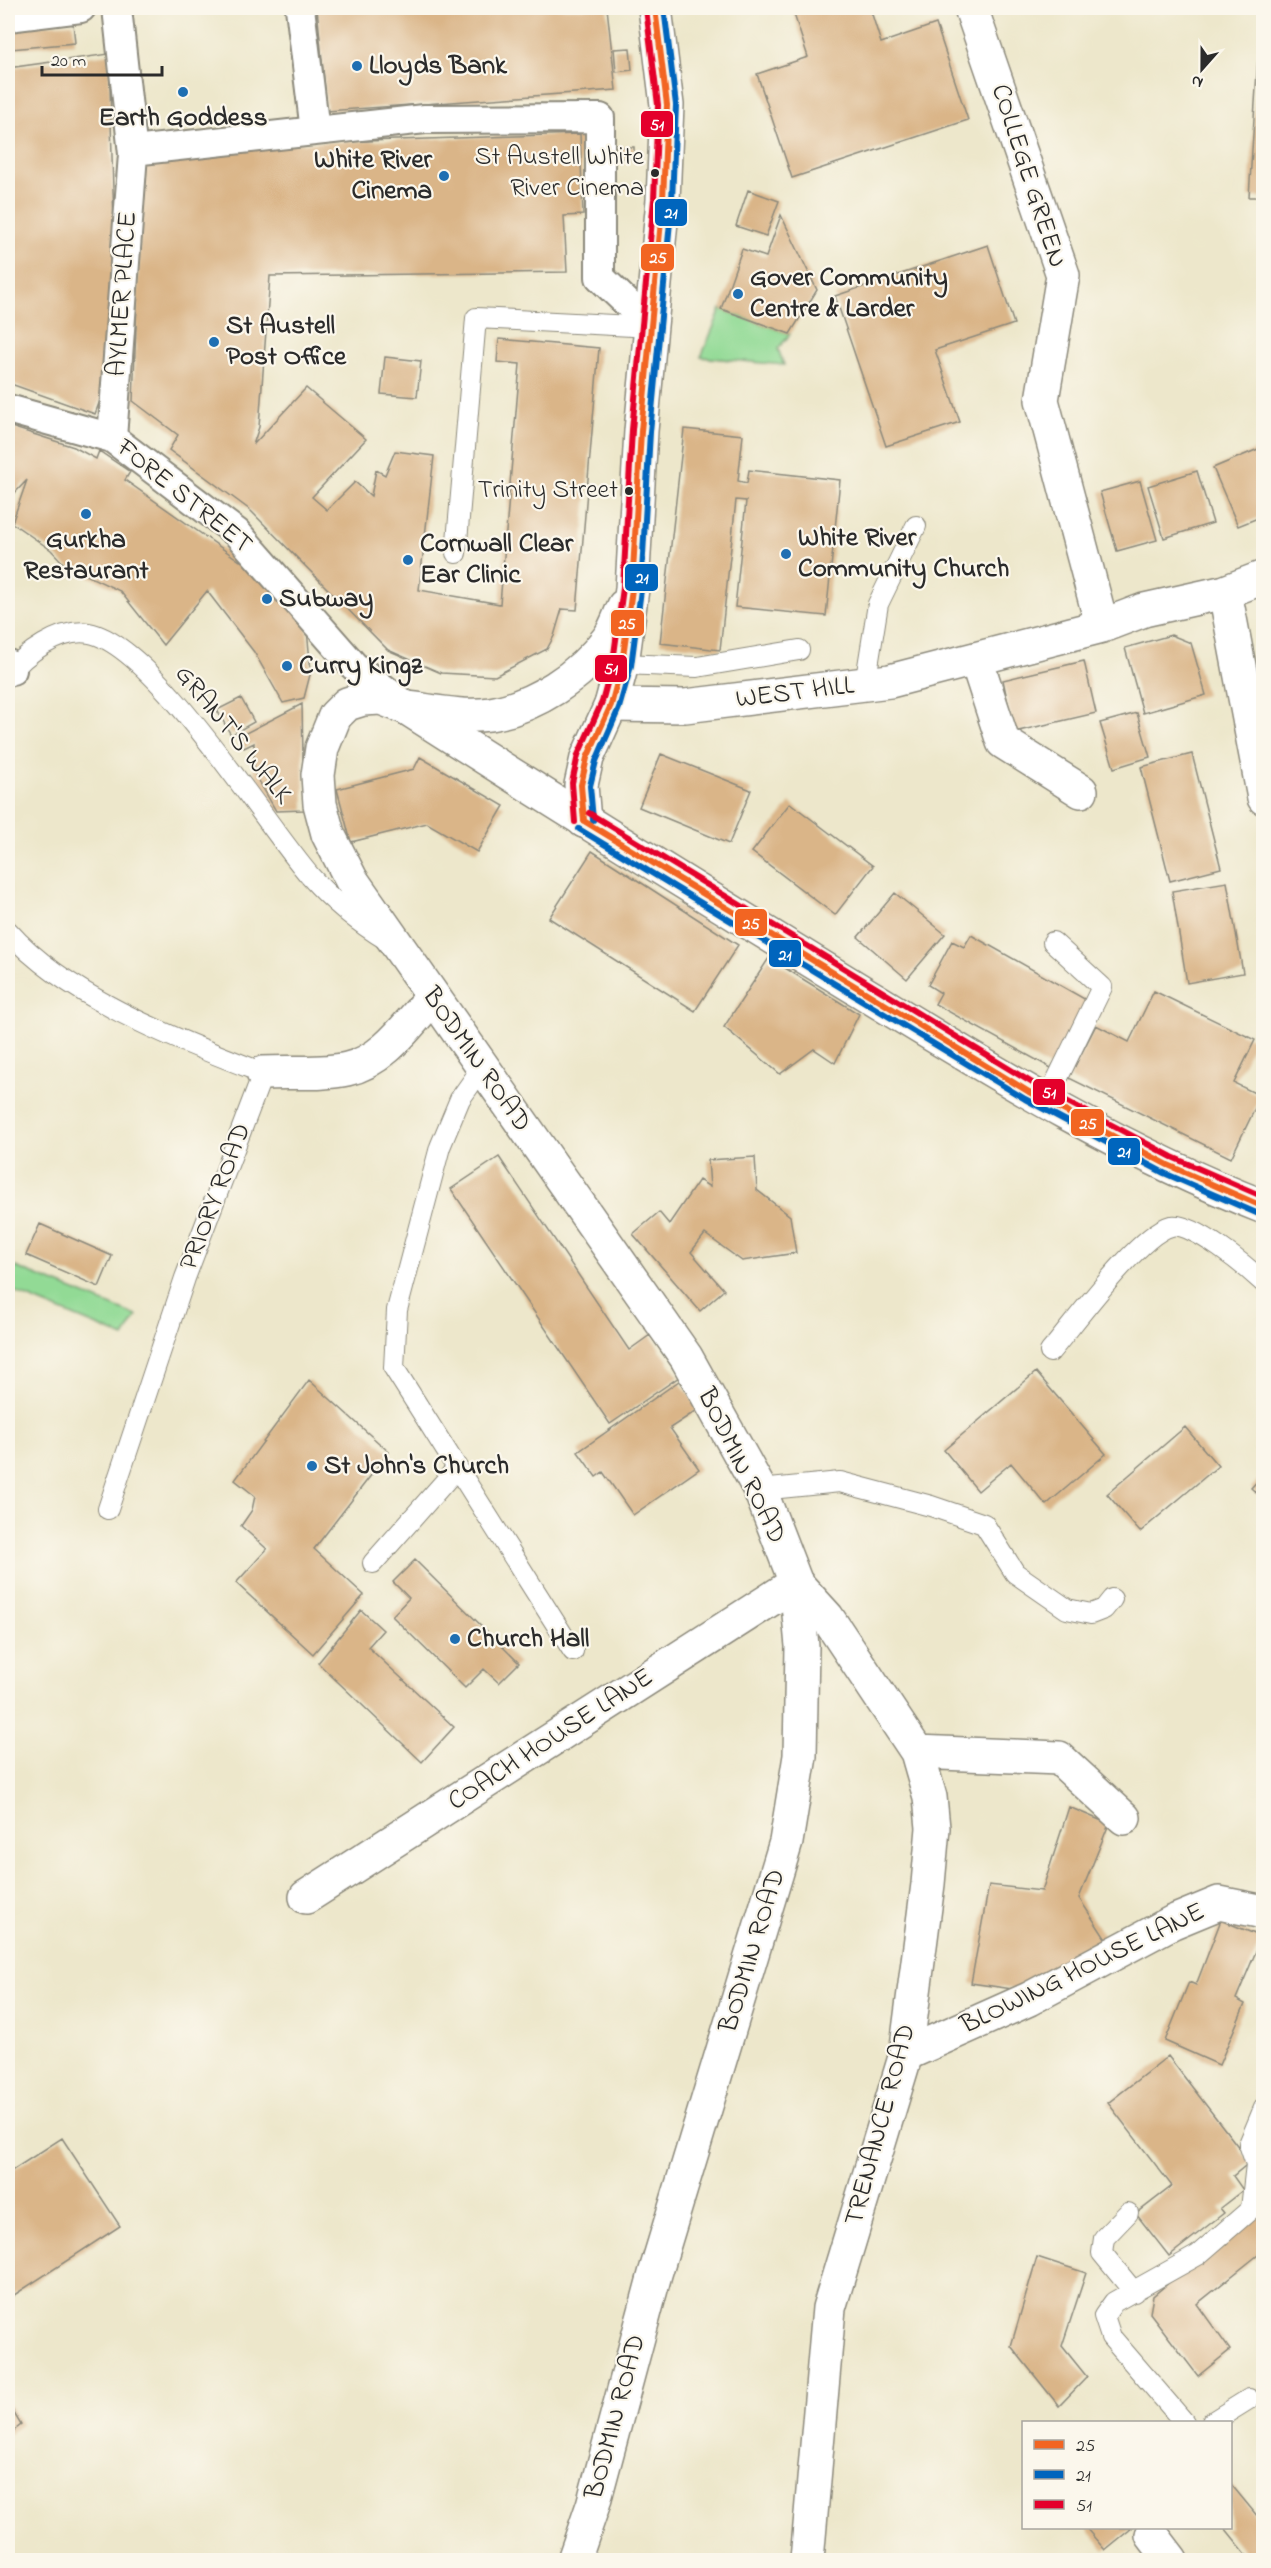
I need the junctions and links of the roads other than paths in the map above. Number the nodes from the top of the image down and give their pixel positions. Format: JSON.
{"nodes":[{"id":1,"x":81,"y":8,"type":"edge"},
{"id":2,"x":117,"y":8,"type":"edge"},
{"id":3,"x":300,"y":8,"type":"edge"},
{"id":4,"x":655,"y":8,"type":"edge"},
{"id":5,"x":971,"y":8,"type":"edge"},
{"id":6,"x":8,"y":17,"type":"edge"},
{"id":7,"x":315,"y":131,"type":"junction"},
{"id":8,"x":133,"y":151,"type":"junction"},
{"id":9,"x":652,"y":327,"type":"junction"},
{"id":10,"x":8,"y":409,"type":"edge"},
{"id":11,"x":112,"y":438,"type":"junction"},
{"id":12,"x":916,"y":526,"type":"dead end"},
{"id":13,"x":456,"y":553,"type":"dead end"},
{"id":14,"x":1263,"y":577,"type":"edge"},
{"id":15,"x":632,"y":589,"type":"junction"},
{"id":16,"x":1225,"y":592,"type":"junction"},
{"id":17,"x":1102,"y":626,"type":"junction"},
{"id":18,"x":799,"y":650,"type":"dead end"},
{"id":19,"x":976,"y":659,"type":"junction"},
{"id":20,"x":622,"y":664,"type":"junction"},
{"id":21,"x":9,"y":670,"type":"edge"},
{"id":22,"x":865,"y":685,"type":"junction"},
{"id":23,"x":611,"y":705,"type":"junction"},
{"id":24,"x":407,"y":708,"type":"junction"},
{"id":25,"x":1081,"y":791,"type":"dead end"},
{"id":26,"x":1263,"y":798,"type":"edge"},
{"id":27,"x":584,"y":821,"type":"junction"},
{"id":28,"x":8,"y":931,"type":"edge"},
{"id":29,"x":1053,"y":942,"type":"dead end"},
{"id":30,"x":396,"y":945,"type":"junction"},
{"id":31,"x":432,"y":998,"type":"junction"},
{"id":32,"x":482,"y":1068,"type":"junction"},
{"id":33,"x":263,"y":1073,"type":"junction"},
{"id":34,"x":1046,"y":1102,"type":"junction"},
{"id":35,"x":1263,"y":1207,"type":"edge"},
{"id":36,"x":1263,"y":1283,"type":"edge"},
{"id":37,"x":1050,"y":1352,"type":"dead end"},
{"id":38,"x":457,"y":1468,"type":"junction"},
{"id":39,"x":760,"y":1490,"type":"junction"},
{"id":40,"x":108,"y":1509,"type":"dead end"},
{"id":41,"x":373,"y":1563,"type":"dead end"},
{"id":42,"x":796,"y":1583,"type":"junction"},
{"id":43,"x":1112,"y":1599,"type":"dead end"},
{"id":44,"x":573,"y":1651,"type":"dead end"},
{"id":45,"x":917,"y":1752,"type":"junction"},
{"id":46,"x":1124,"y":1818,"type":"dead end"},
{"id":47,"x":306,"y":1897,"type":"dead end"},
{"id":48,"x":1263,"y":1912,"type":"edge"},
{"id":49,"x":906,"y":2054,"type":"junction"},
{"id":50,"x":1263,"y":2108,"type":"edge"},
{"id":51,"x":1128,"y":2213,"type":"dead end"},
{"id":52,"x":1134,"y":2292,"type":"junction"},
{"id":53,"x":1249,"y":2399,"type":"dead end"},
{"id":54,"x":1183,"y":2421,"type":"edge"},
{"id":55,"x":1214,"y":2421,"type":"edge"},
{"id":56,"x":574,"y":2560,"type":"edge"},
{"id":57,"x":807,"y":2560,"type":"edge"}],
"edges":[{"from":1,"to":6,"type":"street"},
{"from":2,"to":8,"type":"street","name":"AYLMER PLACE"},
{"from":3,"to":7,"type":"street"},
{"from":4,"to":9,"type":"street"},
{"from":5,"to":17,"type":"street","name":"COLLEGE GREEN"},
{"from":7,"to":8,"type":"street"},
{"from":7,"to":9,"type":"street"},
{"from":8,"to":11,"type":"street","name":"AYLMER PLACE"},
{"from":9,"to":13,"type":"lane"},
{"from":9,"to":15,"type":"street"},
{"from":10,"to":11,"type":"street","name":"FORE STREET"},
{"from":11,"to":24,"type":"street","name":"FORE STREET"},
{"from":12,"to":22,"type":"lane"},
{"from":14,"to":16,"type":"street","name":"WEST HILL"},
{"from":15,"to":20,"type":"street"},
{"from":15,"to":24,"type":"street"},
{"from":16,"to":17,"type":"street","name":"WEST HILL"},
{"from":16,"to":26,"type":"street"},
{"from":17,"to":19,"type":"street","name":"WEST HILL"},
{"from":18,"to":20,"type":"lane"},
{"from":19,"to":22,"type":"street","name":"WEST HILL"},
{"from":19,"to":25,"type":"street"},
{"from":20,"to":23,"type":"street"},
{"from":21,"to":30,"type":"lane","name":"GRANT'S WALK"},
{"from":22,"to":23,"type":"street","name":"WEST HILL"},
{"from":23,"to":27,"type":"street"},
{"from":24,"to":27,"type":"street"},
{"from":24,"to":30,"type":"street","name":"BODMIN ROAD"},
{"from":27,"to":34,"type":"street"},
{"from":28,"to":33,"type":"lane"},
{"from":29,"to":34,"type":"lane"},
{"from":30,"to":31,"type":"street","name":"BODMIN ROAD"},
{"from":31,"to":32,"type":"street","name":"BODMIN ROAD"},
{"from":31,"to":33,"type":"street"},
{"from":32,"to":38,"type":"lane"},
{"from":32,"to":39,"type":"street","name":"BODMIN ROAD"},
{"from":33,"to":40,"type":"lane","name":"PRIORY ROAD"},
{"from":34,"to":35,"type":"street"},
{"from":36,"to":37,"type":"lane"},
{"from":38,"to":41,"type":"lane"},
{"from":38,"to":44,"type":"lane"},
{"from":39,"to":42,"type":"street","name":"BODMIN ROAD"},
{"from":39,"to":43,"type":"lane"},
{"from":42,"to":45,"type":"street","name":"TRENANCE ROAD"},
{"from":42,"to":47,"type":"street","name":"COACH HOUSE LANE"},
{"from":42,"to":56,"type":"street","name":"BODMIN ROAD"},
{"from":45,"to":46,"type":"street"},
{"from":45,"to":49,"type":"street","name":"TRENANCE ROAD"},
{"from":48,"to":49,"type":"street","name":"BLOWING HOUSE LANE"},
{"from":49,"to":57,"type":"street","name":"TRENANCE ROAD"},
{"from":50,"to":52,"type":"lane"},
{"from":51,"to":52,"type":"lane"},
{"from":52,"to":54,"type":"lane"},
{"from":53,"to":55,"type":"lane"}]}
